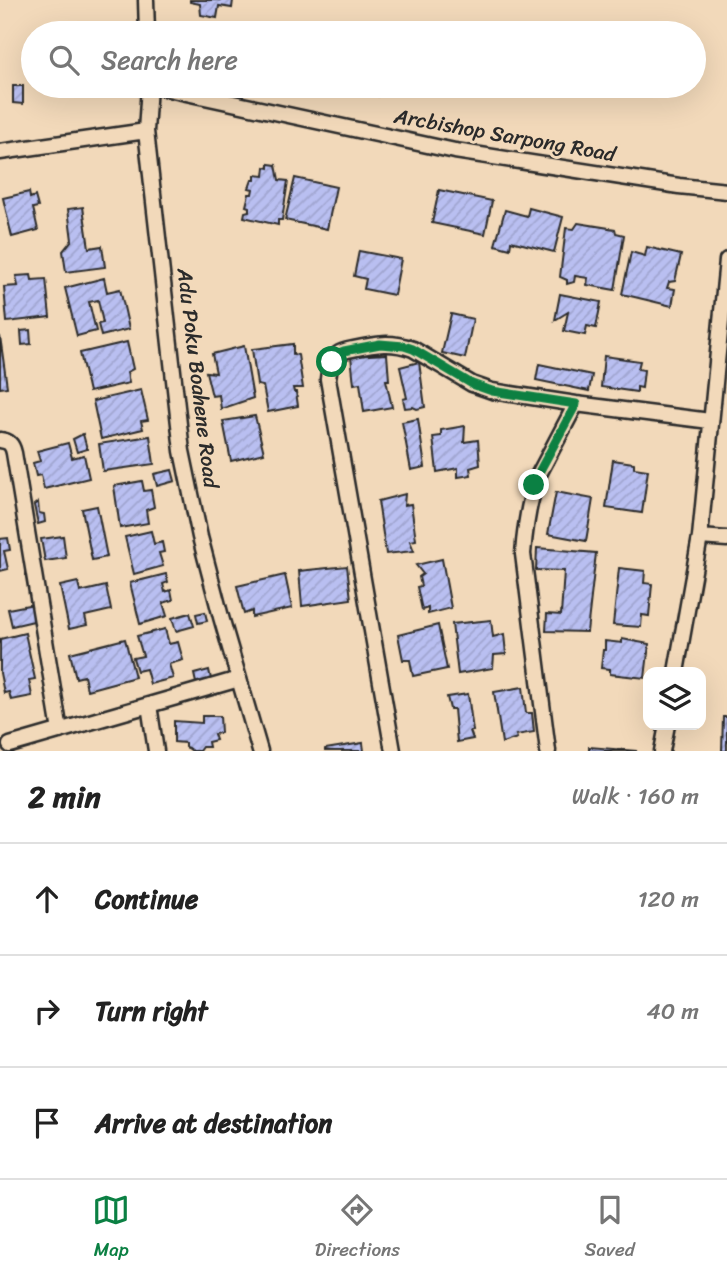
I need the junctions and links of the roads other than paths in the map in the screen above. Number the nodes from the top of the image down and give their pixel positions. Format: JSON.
{"nodes":[{"id":1,"x":146,"y":0,"type":"edge"},
{"id":2,"x":147,"y":21,"type":"edge"},
{"id":3,"x":148,"y":98,"type":"edge"},
{"id":4,"x":210,"y":98,"type":"edge"},
{"id":5,"x":146,"y":131,"type":"junction"},
{"id":6,"x":0,"y":152,"type":"edge"},
{"id":7,"x":727,"y":191,"type":"edge"},
{"id":8,"x":727,"y":260,"type":"edge"},
{"id":9,"x":576,"y":404,"type":"junction"},
{"id":10,"x":710,"y":421,"type":"junction"},
{"id":11,"x":0,"y":440,"type":"edge"},
{"id":12,"x":700,"y":537,"type":"junction"},
{"id":13,"x":727,"y":539,"type":"edge"},
{"id":14,"x":677,"y":667,"type":"edge"},
{"id":15,"x":239,"y":679,"type":"junction"},
{"id":16,"x":149,"y":705,"type":"junction"},
{"id":17,"x":666,"y":730,"type":"edge"},
{"id":18,"x":60,"y":731,"type":"junction"},
{"id":19,"x":7,"y":744,"type":"edge"},
{"id":20,"x":156,"y":751,"type":"edge"},
{"id":21,"x":260,"y":751,"type":"edge"},
{"id":22,"x":393,"y":751,"type":"edge"},
{"id":23,"x":548,"y":751,"type":"edge"},
{"id":24,"x":662,"y":751,"type":"edge"}],
"edges":[{"from":1,"to":2,"type":"street"},
{"from":3,"to":5,"type":"street","name":"Adu Poku Boahene Road"},
{"from":4,"to":7,"type":"street","name":"Arcbishop Sarpong Road"},
{"from":5,"to":6,"type":"street"},
{"from":5,"to":15,"type":"street","name":"Adu Poku Boahene Road"},
{"from":8,"to":10,"type":"street"},
{"from":9,"to":10,"type":"street"},
{"from":9,"to":22,"type":"street"},
{"from":9,"to":23,"type":"street"},
{"from":10,"to":12,"type":"street"},
{"from":11,"to":18,"type":"street"},
{"from":12,"to":13,"type":"street"},
{"from":12,"to":14,"type":"street"},
{"from":15,"to":16,"type":"street"},
{"from":15,"to":21,"type":"street","name":"Adu Poku Boahene Road"},
{"from":16,"to":18,"type":"street"},
{"from":16,"to":20,"type":"street"},
{"from":17,"to":24,"type":"street"},
{"from":18,"to":19,"type":"street"}]}
